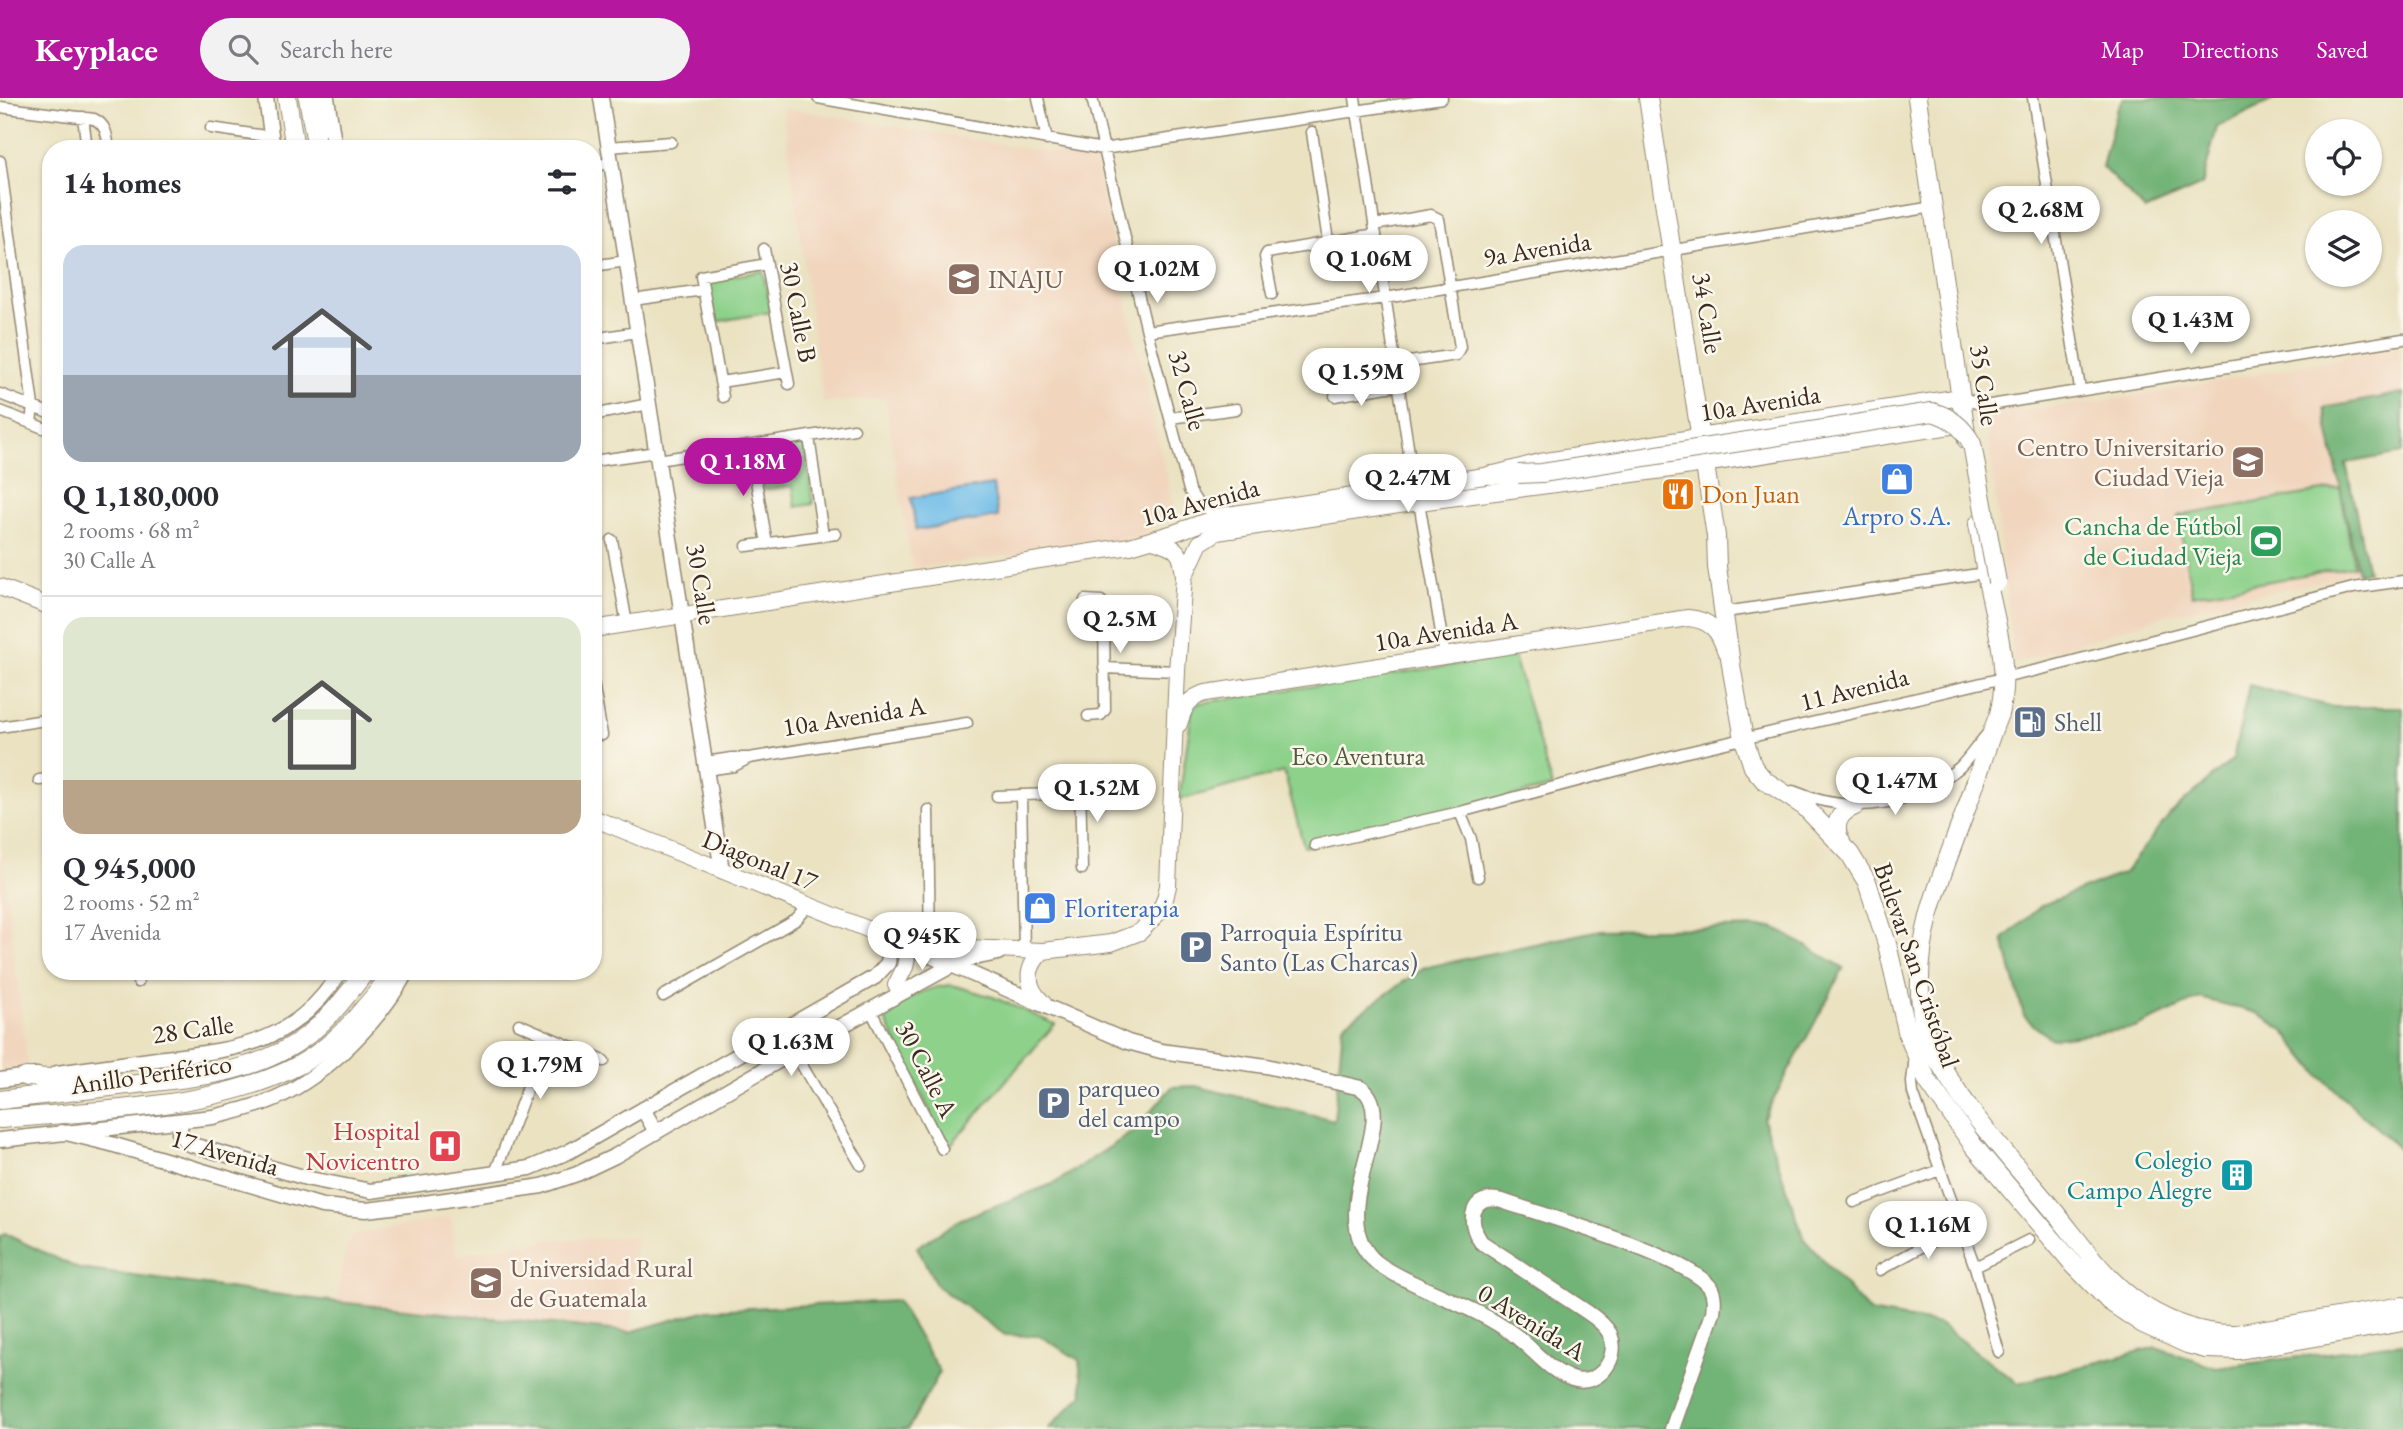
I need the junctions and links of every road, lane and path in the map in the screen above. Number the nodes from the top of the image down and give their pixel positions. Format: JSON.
{"nodes":[{"id":1,"x":266,"y":98,"type":"edge"},
{"id":2,"x":287,"y":98,"type":"edge"},
{"id":3,"x":308,"y":98,"type":"edge"},
{"id":4,"x":326,"y":98,"type":"edge"},
{"id":5,"x":601,"y":98,"type":"edge"},
{"id":6,"x":818,"y":98,"type":"edge"},
{"id":7,"x":1038,"y":98,"type":"edge"},
{"id":8,"x":1092,"y":98,"type":"edge"},
{"id":9,"x":1355,"y":98,"type":"edge"},
{"id":10,"x":1442,"y":98,"type":"edge"},
{"id":11,"x":1648,"y":98,"type":"edge"},
{"id":12,"x":1917,"y":98,"type":"edge"},
{"id":13,"x":2033,"y":98,"type":"edge"},
{"id":14,"x":0,"y":107,"type":"edge"},
{"id":15,"x":1357,"y":112,"type":"junction"},
{"id":16,"x":83,"y":117,"type":"junction"},
{"id":17,"x":211,"y":128,"type":"dead end"},
{"id":18,"x":1312,"y":132,"type":"dead end"},
{"id":19,"x":1047,"y":139,"type":"junction"},
{"id":20,"x":86,"y":140,"type":"edge"},
{"id":21,"x":108,"y":140,"type":"edge"},
{"id":22,"x":260,"y":140,"type":"edge"},
{"id":23,"x":272,"y":140,"type":"edge"},
{"id":24,"x":294,"y":140,"type":"edge"},
{"id":25,"x":315,"y":140,"type":"edge"},
{"id":26,"x":317,"y":140,"type":"edge"},
{"id":27,"x":333,"y":140,"type":"edge"},
{"id":28,"x":671,"y":142,"type":"dead end"},
{"id":29,"x":609,"y":147,"type":"junction"},
{"id":30,"x":1103,"y":149,"type":"junction"},
{"id":31,"x":0,"y":161,"type":"edge"},
{"id":32,"x":611,"y":163,"type":"junction"},
{"id":33,"x":602,"y":164,"type":"edge"},
{"id":34,"x":1933,"y":207,"type":"junction"},
{"id":35,"x":1375,"y":230,"type":"junction"},
{"id":36,"x":1328,"y":241,"type":"junction"},
{"id":37,"x":764,"y":249,"type":"dead end"},
{"id":38,"x":1671,"y":251,"type":"junction"},
{"id":39,"x":626,"y":261,"type":"junction"},
{"id":40,"x":767,"y":264,"type":"junction"},
{"id":41,"x":602,"y":265,"type":"edge"},
{"id":42,"x":1448,"y":286,"type":"junction"},
{"id":43,"x":703,"y":290,"type":"junction"},
{"id":44,"x":1272,"y":294,"type":"dead end"},
{"id":45,"x":1385,"y":298,"type":"junction"},
{"id":46,"x":633,"y":300,"type":"junction"},
{"id":47,"x":1147,"y":331,"type":"junction"},
{"id":48,"x":637,"y":332,"type":"junction"},
{"id":49,"x":602,"y":337,"type":"edge"},
{"id":50,"x":2403,"y":339,"type":"edge"},
{"id":51,"x":1396,"y":364,"type":"junction"},
{"id":52,"x":787,"y":372,"type":"junction"},
{"id":53,"x":720,"y":382,"type":"junction"},
{"id":54,"x":789,"y":384,"type":"dead end"},
{"id":55,"x":1399,"y":385,"type":"junction"},
{"id":56,"x":2080,"y":389,"type":"junction"},
{"id":57,"x":0,"y":394,"type":"edge"},
{"id":58,"x":723,"y":397,"type":"dead end"},
{"id":59,"x":1335,"y":397,"type":"dead end"},
{"id":60,"x":1961,"y":397,"type":"junction"},
{"id":61,"x":649,"y":404,"type":"junction"},
{"id":62,"x":1984,"y":405,"type":"junction"},
{"id":63,"x":33,"y":407,"type":"junction"},
{"id":64,"x":1236,"y":409,"type":"dead end"},
{"id":65,"x":42,"y":410,"type":"edge"},
{"id":66,"x":0,"y":411,"type":"edge"},
{"id":67,"x":602,"y":413,"type":"edge"},
{"id":68,"x":1170,"y":418,"type":"junction"},
{"id":69,"x":31,"y":423,"type":"junction"},
{"id":70,"x":1964,"y":424,"type":"junction"},
{"id":71,"x":42,"y":427,"type":"edge"},
{"id":72,"x":854,"y":429,"type":"dead end"},
{"id":73,"x":809,"y":437,"type":"junction"},
{"id":74,"x":1700,"y":437,"type":"junction"},
{"id":75,"x":1666,"y":442,"type":"junction"},
{"id":76,"x":750,"y":446,"type":"junction"},
{"id":77,"x":657,"y":456,"type":"junction"},
{"id":78,"x":602,"y":460,"type":"edge"},
{"id":79,"x":1704,"y":463,"type":"junction"},
{"id":80,"x":1671,"y":469,"type":"junction"},
{"id":81,"x":1491,"y":475,"type":"junction"},
{"id":82,"x":1417,"y":494,"type":"junction"},
{"id":83,"x":1221,"y":516,"type":"junction"},
{"id":84,"x":835,"y":534,"type":"dead end"},
{"id":85,"x":822,"y":536,"type":"junction"},
{"id":86,"x":1716,"y":536,"type":"junction"},
{"id":87,"x":611,"y":540,"type":"dead end"},
{"id":88,"x":1153,"y":540,"type":"junction"},
{"id":89,"x":767,"y":544,"type":"junction"},
{"id":90,"x":747,"y":547,"type":"dead end"},
{"id":91,"x":1184,"y":577,"type":"junction"},
{"id":92,"x":1991,"y":577,"type":"junction"},
{"id":93,"x":2403,"y":581,"type":"edge"},
{"id":94,"x":0,"y":587,"type":"edge"},
{"id":95,"x":1085,"y":600,"type":"dead end"},
{"id":96,"x":42,"y":603,"type":"edge"},
{"id":97,"x":1732,"y":611,"type":"junction"},
{"id":98,"x":682,"y":616,"type":"junction"},
{"id":99,"x":627,"y":624,"type":"junction"},
{"id":100,"x":602,"y":628,"type":"edge"},
{"id":101,"x":1445,"y":656,"type":"junction"},
{"id":102,"x":1104,"y":668,"type":"junction"},
{"id":103,"x":1177,"y":671,"type":"junction"},
{"id":104,"x":1732,"y":671,"type":"junction"},
{"id":105,"x":2005,"y":678,"type":"junction"},
{"id":106,"x":1739,"y":711,"type":"junction"},
{"id":107,"x":1088,"y":716,"type":"dead end"},
{"id":108,"x":42,"y":720,"type":"edge"},
{"id":109,"x":967,"y":723,"type":"dead end"},
{"id":110,"x":1994,"y":725,"type":"junction"},
{"id":111,"x":0,"y":727,"type":"edge"},
{"id":112,"x":1744,"y":739,"type":"junction"},
{"id":113,"x":1173,"y":750,"type":"junction"},
{"id":114,"x":705,"y":766,"type":"junction"},
{"id":115,"x":1080,"y":779,"type":"dead end"},
{"id":116,"x":1764,"y":780,"type":"junction"},
{"id":117,"x":1081,"y":793,"type":"junction"},
{"id":118,"x":1021,"y":795,"type":"junction"},
{"id":119,"x":997,"y":796,"type":"dead end"},
{"id":120,"x":1855,"y":806,"type":"junction"},
{"id":121,"x":928,"y":810,"type":"dead end"},
{"id":122,"x":1460,"y":812,"type":"junction"},
{"id":123,"x":602,"y":822,"type":"edge"},
{"id":124,"x":1315,"y":845,"type":"dead end"},
{"id":125,"x":1843,"y":845,"type":"junction"},
{"id":126,"x":1082,"y":869,"type":"dead end"},
{"id":127,"x":722,"y":871,"type":"junction"},
{"id":128,"x":1478,"y":877,"type":"dead end"},
{"id":129,"x":808,"y":907,"type":"junction"},
{"id":130,"x":873,"y":933,"type":"junction"},
{"id":131,"x":909,"y":946,"type":"junction"},
{"id":132,"x":930,"y":948,"type":"junction"},
{"id":133,"x":1020,"y":951,"type":"junction"},
{"id":134,"x":1043,"y":951,"type":"junction"},
{"id":135,"x":951,"y":966,"type":"junction"},
{"id":136,"x":875,"y":977,"type":"junction"},
{"id":137,"x":334,"y":980,"type":"edge"},
{"id":138,"x":347,"y":980,"type":"edge"},
{"id":139,"x":359,"y":980,"type":"edge"},
{"id":140,"x":384,"y":980,"type":"edge"},
{"id":141,"x":402,"y":980,"type":"edge"},
{"id":142,"x":896,"y":985,"type":"junction"},
{"id":143,"x":663,"y":996,"type":"dead end"},
{"id":144,"x":887,"y":1001,"type":"junction"},
{"id":145,"x":1043,"y":1003,"type":"junction"},
{"id":146,"x":871,"y":1010,"type":"junction"},
{"id":147,"x":519,"y":1024,"type":"dead end"},
{"id":148,"x":309,"y":1034,"type":"junction"},
{"id":149,"x":547,"y":1036,"type":"junction"},
{"id":150,"x":794,"y":1052,"type":"junction"},
{"id":151,"x":1914,"y":1055,"type":"junction"},
{"id":152,"x":604,"y":1061,"type":"dead end"},
{"id":153,"x":26,"y":1077,"type":"junction"},
{"id":154,"x":0,"y":1080,"type":"edge"},
{"id":155,"x":160,"y":1082,"type":"junction"},
{"id":156,"x":0,"y":1100,"type":"edge"},
{"id":157,"x":643,"y":1108,"type":"junction"},
{"id":158,"x":0,"y":1119,"type":"edge"},
{"id":159,"x":181,"y":1122,"type":"junction"},
{"id":160,"x":62,"y":1132,"type":"junction"},
{"id":161,"x":656,"y":1132,"type":"junction"},
{"id":162,"x":0,"y":1140,"type":"edge"},
{"id":163,"x":942,"y":1149,"type":"dead end"},
{"id":164,"x":204,"y":1150,"type":"junction"},
{"id":165,"x":861,"y":1165,"type":"dead end"},
{"id":166,"x":1940,"y":1170,"type":"junction"},
{"id":167,"x":201,"y":1171,"type":"junction"},
{"id":168,"x":495,"y":1173,"type":"junction"},
{"id":169,"x":1854,"y":1202,"type":"dead end"},
{"id":170,"x":1961,"y":1225,"type":"junction"},
{"id":171,"x":2029,"y":1240,"type":"dead end"},
{"id":172,"x":1975,"y":1267,"type":"junction"},
{"id":173,"x":1880,"y":1270,"type":"dead end"},
{"id":174,"x":2403,"y":1306,"type":"edge"},
{"id":175,"x":2403,"y":1322,"type":"edge"},
{"id":176,"x":1999,"y":1352,"type":"dead end"},
{"id":177,"x":1672,"y":1429,"type":"edge"}],
"edges":[{"from":1,"to":23,"type":"street"},
{"from":2,"to":24,"type":"main road"},
{"from":3,"to":25,"type":"main road"},
{"from":4,"to":26,"type":"main road"},
{"from":4,"to":27,"type":"street"},
{"from":5,"to":29,"type":"street","name":"30 Calle"},
{"from":6,"to":19,"type":"street"},
{"from":7,"to":19,"type":"street"},
{"from":8,"to":30,"type":"street","name":"32 Calle"},
{"from":9,"to":15,"type":"street"},
{"from":10,"to":15,"type":"street"},
{"from":11,"to":38,"type":"main road","name":"34 Calle"},
{"from":12,"to":34,"type":"main road","name":"35 Calle"},
{"from":13,"to":56,"type":"street"},
{"from":14,"to":16,"type":"street"},
{"from":15,"to":30,"type":"street"},
{"from":15,"to":35,"type":"street"},
{"from":16,"to":20,"type":"street"},
{"from":16,"to":21,"type":"street"},
{"from":17,"to":22,"type":"street"},
{"from":18,"to":36,"type":"street"},
{"from":19,"to":30,"type":"street"},
{"from":28,"to":29,"type":"street"},
{"from":29,"to":32,"type":"street","name":"30 Calle"},
{"from":30,"to":47,"type":"street","name":"32 Calle"},
{"from":31,"to":63,"type":"street"},
{"from":32,"to":33,"type":"street"},
{"from":32,"to":39,"type":"street","name":"30 Calle"},
{"from":34,"to":38,"type":"street","name":"9a Avenida"},
{"from":34,"to":60,"type":"main road","name":"35 Calle"},
{"from":35,"to":36,"type":"street"},
{"from":35,"to":42,"type":"street"},
{"from":35,"to":45,"type":"street"},
{"from":36,"to":44,"type":"street"},
{"from":37,"to":40,"type":"street","name":"30 Calle B"},
{"from":38,"to":42,"type":"street","name":"9a Avenida"},
{"from":38,"to":74,"type":"main road","name":"34 Calle"},
{"from":39,"to":41,"type":"street"},
{"from":39,"to":46,"type":"street","name":"30 Calle"},
{"from":40,"to":43,"type":"street"},
{"from":40,"to":52,"type":"street","name":"30 Calle B"},
{"from":42,"to":45,"type":"street","name":"9a Avenida"},
{"from":42,"to":51,"type":"street"},
{"from":43,"to":46,"type":"street"},
{"from":43,"to":53,"type":"street"},
{"from":45,"to":47,"type":"street","name":"9a Avenida"},
{"from":45,"to":51,"type":"street"},
{"from":46,"to":48,"type":"street","name":"30 Calle"},
{"from":47,"to":68,"type":"street","name":"32 Calle"},
{"from":48,"to":49,"type":"street"},
{"from":48,"to":61,"type":"street","name":"30 Calle"},
{"from":50,"to":56,"type":"street","name":"10a Avenida"},
{"from":51,"to":55,"type":"street"},
{"from":52,"to":53,"type":"street"},
{"from":52,"to":54,"type":"street","name":"30 Calle B"},
{"from":53,"to":58,"type":"street"},
{"from":55,"to":59,"type":"street"},
{"from":55,"to":82,"type":"street"},
{"from":56,"to":62,"type":"street","name":"10a Avenida"},
{"from":57,"to":63,"type":"street"},
{"from":60,"to":62,"type":"street","name":"10a Avenida"},
{"from":60,"to":70,"type":"main road","name":"35 Calle"},
{"from":60,"to":74,"type":"main road","name":"10a Avenida"},
{"from":61,"to":67,"type":"street"},
{"from":61,"to":77,"type":"street","name":"30 Calle"},
{"from":62,"to":70,"type":"street"},
{"from":63,"to":65,"type":"street"},
{"from":63,"to":69,"type":"street"},
{"from":64,"to":68,"type":"street"},
{"from":66,"to":69,"type":"street"},
{"from":68,"to":83,"type":"street","name":"32 Calle"},
{"from":69,"to":71,"type":"street"},
{"from":70,"to":79,"type":"main road","name":"10a Avenida"},
{"from":70,"to":92,"type":"main road","name":"35 Calle"},
{"from":72,"to":73,"type":"street"},
{"from":73,"to":76,"type":"street"},
{"from":73,"to":85,"type":"street"},
{"from":74,"to":75,"type":"main road","name":"10a Avenida"},
{"from":74,"to":79,"type":"main road","name":"34 Calle"},
{"from":75,"to":80,"type":"main road"},
{"from":75,"to":81,"type":"main road","name":"10a Avenida"},
{"from":76,"to":77,"type":"street"},
{"from":76,"to":89,"type":"street"},
{"from":77,"to":78,"type":"street"},
{"from":77,"to":98,"type":"street","name":"30 Calle"},
{"from":79,"to":80,"type":"main road","name":"10a Avenida"},
{"from":79,"to":86,"type":"main road","name":"34 Calle"},
{"from":80,"to":82,"type":"main road","name":"10a Avenida"},
{"from":81,"to":82,"type":"main road","name":"10a Avenida"},
{"from":81,"to":92,"type":"main road","bridge":true},
{"from":82,"to":83,"type":"main road","name":"10a Avenida"},
{"from":82,"to":91,"type":"main road","name":"10a Avenida"},
{"from":82,"to":101,"type":"street"},
{"from":83,"to":88,"type":"main road","name":"10a Avenida"},
{"from":84,"to":85,"type":"street"},
{"from":85,"to":89,"type":"street"},
{"from":86,"to":97,"type":"main road","name":"34 Calle"},
{"from":86,"to":104,"type":"main road","name":"34 Calle"},
{"from":87,"to":99,"type":"street"},
{"from":88,"to":91,"type":"main road"},
{"from":88,"to":98,"type":"main road","name":"10a Avenida"},
{"from":89,"to":90,"type":"street"},
{"from":91,"to":103,"type":"main road"},
{"from":92,"to":97,"type":"street"},
{"from":92,"to":105,"type":"main road"},
{"from":93,"to":105,"type":"street","name":"11 Avenida"},
{"from":94,"to":96,"type":"main road"},
{"from":95,"to":102,"type":"street"},
{"from":97,"to":106,"type":"main road","name":"34 Calle"},
{"from":98,"to":99,"type":"main road","name":"10a Avenida"},
{"from":98,"to":114,"type":"street","name":"30 Calle"},
{"from":99,"to":100,"type":"main road","name":"10a Avenida"},
{"from":101,"to":104,"type":"main road","name":"10a Avenida A"},
{"from":101,"to":113,"type":"main road","name":"10a Avenida A"},
{"from":102,"to":103,"type":"street"},
{"from":102,"to":107,"type":"street"},
{"from":103,"to":113,"type":"main road"},
{"from":104,"to":106,"type":"main road","name":"34 Calle"},
{"from":105,"to":110,"type":"main road","name":"Bulevar San Cristóbal"},
{"from":105,"to":112,"type":"street","name":"11 Avenida"},
{"from":106,"to":112,"type":"main road","name":"34 Calle"},
{"from":108,"to":111,"type":"street"},
{"from":109,"to":114,"type":"street","name":"10a Avenida A"},
{"from":110,"to":120,"type":"street"},
{"from":110,"to":174,"type":"main road","name":"Bulevar San Cristóbal"},
{"from":112,"to":116,"type":"main road","name":"Bulevar San Cristóbal"},
{"from":112,"to":122,"type":"street","name":"11 Avenida"},
{"from":113,"to":134,"type":"main road","name":"17 Avenida"},
{"from":114,"to":127,"type":"street","name":"30 Calle"},
{"from":115,"to":117,"type":"street"},
{"from":116,"to":120,"type":"street"},
{"from":116,"to":125,"type":"main road","name":"Bulevar San Cristóbal"},
{"from":117,"to":118,"type":"street"},
{"from":117,"to":126,"type":"street"},
{"from":118,"to":119,"type":"street"},
{"from":118,"to":133,"type":"street"},
{"from":120,"to":125,"type":"main road"},
{"from":121,"to":132,"type":"street"},
{"from":122,"to":124,"type":"street","name":"11 Avenida"},
{"from":122,"to":128,"type":"street"},
{"from":123,"to":127,"type":"main road","name":"Diagonal 17"},
{"from":125,"to":151,"type":"main road","name":"Bulevar San Cristóbal"},
{"from":127,"to":129,"type":"main road","name":"Diagonal 17"},
{"from":129,"to":130,"type":"main road","name":"Diagonal 17"},
{"from":129,"to":143,"type":"street"},
{"from":130,"to":131,"type":"main road","name":"Diagonal 17"},
{"from":130,"to":136,"type":"street"},
{"from":131,"to":132,"type":"main road","name":"Diagonal 17"},
{"from":131,"to":135,"type":"street","name":"Diagonal 17"},
{"from":131,"to":142,"type":"main road"},
{"from":132,"to":133,"type":"main road","name":"Diagonal 17"},
{"from":133,"to":134,"type":"main road","name":"17 Avenida"},
{"from":133,"to":135,"type":"street","name":"17 Avenida"},
{"from":134,"to":145,"type":"main road"},
{"from":135,"to":144,"type":"street","name":"17 Avenida"},
{"from":135,"to":145,"type":"street","name":"0 Avenida A"},
{"from":136,"to":142,"type":"street"},
{"from":136,"to":157,"type":"street","name":"17 Avenida"},
{"from":137,"to":153,"type":"street","name":"28 Calle"},
{"from":138,"to":148,"type":"main road"},
{"from":139,"to":148,"type":"main road","name":"Anillo Periférico"},
{"from":140,"to":158,"type":"main road","name":"Anillo Periférico"},
{"from":141,"to":159,"type":"street","name":"Anillo Periférico"},
{"from":142,"to":144,"type":"street"},
{"from":144,"to":146,"type":"street","name":"17 Avenida"},
{"from":145,"to":177,"type":"street","name":"0 Avenida A"},
{"from":146,"to":150,"type":"street","name":"17 Avenida"},
{"from":146,"to":163,"type":"street","name":"30 Calle A"},
{"from":147,"to":149,"type":"street"},
{"from":148,"to":155,"type":"main road","name":"Anillo Periférico"},
{"from":149,"to":152,"type":"street"},
{"from":149,"to":168,"type":"street"},
{"from":150,"to":161,"type":"street","name":"17 Avenida"},
{"from":150,"to":165,"type":"street"},
{"from":151,"to":166,"type":"street"},
{"from":151,"to":175,"type":"main road","name":"Bulevar San Cristóbal"},
{"from":153,"to":154,"type":"street"},
{"from":153,"to":155,"type":"main road"},
{"from":155,"to":156,"type":"main road","name":"Anillo Periférico"},
{"from":157,"to":161,"type":"street"},
{"from":157,"to":168,"type":"street","name":"17 Avenida"},
{"from":159,"to":160,"type":"street","name":"Anillo Periférico"},
{"from":159,"to":164,"type":"street","name":"17 Avenida"},
{"from":160,"to":162,"type":"street","name":"Anillo Periférico"},
{"from":160,"to":167,"type":"street","name":"17 Avenida"},
{"from":161,"to":167,"type":"street","name":"17 Avenida"},
{"from":164,"to":167,"type":"street"},
{"from":164,"to":168,"type":"street","name":"17 Avenida"},
{"from":166,"to":169,"type":"street"},
{"from":166,"to":170,"type":"street"},
{"from":170,"to":172,"type":"street"},
{"from":170,"to":173,"type":"street"},
{"from":171,"to":172,"type":"street"},
{"from":172,"to":176,"type":"street"}]}
